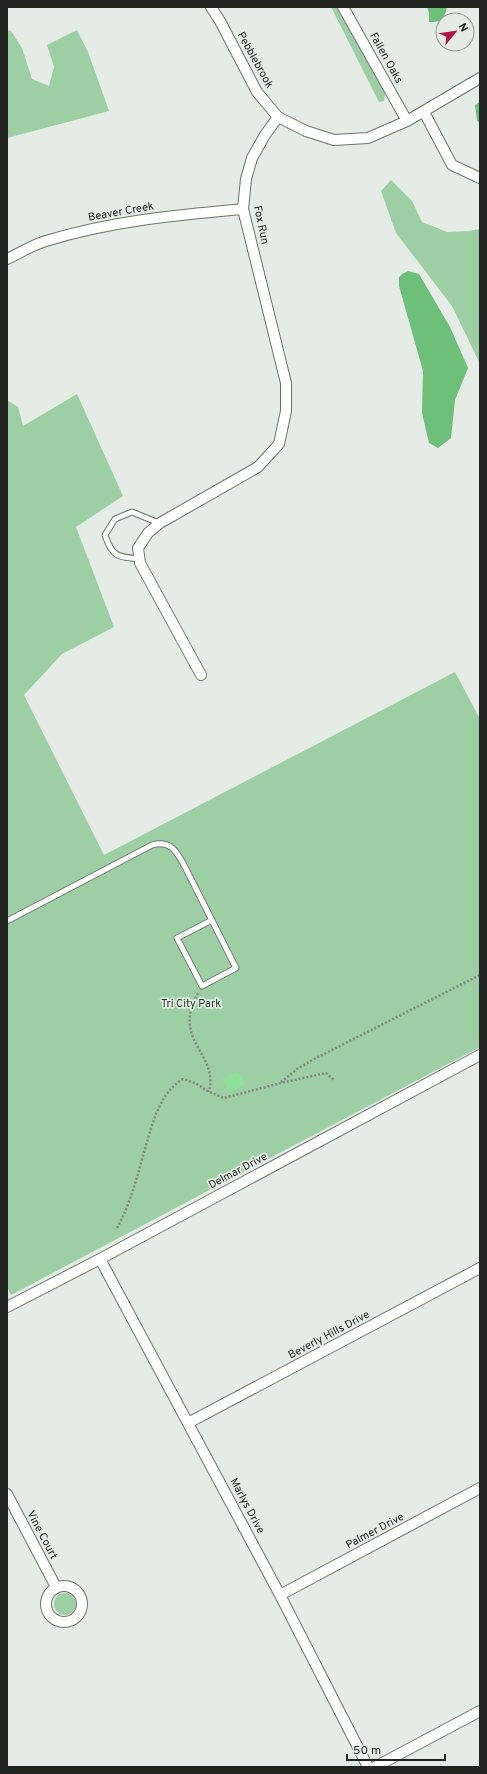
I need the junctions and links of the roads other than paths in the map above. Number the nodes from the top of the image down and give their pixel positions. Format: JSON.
{"nodes":[{"id":1,"x":211,"y":7,"type":"edge"},
{"id":2,"x":343,"y":7,"type":"edge"},
{"id":3,"x":480,"y":78,"type":"edge"},
{"id":4,"x":424,"y":112,"type":"junction"},
{"id":5,"x":278,"y":117,"type":"junction"},
{"id":6,"x":407,"y":121,"type":"junction"},
{"id":7,"x":480,"y":178,"type":"edge"},
{"id":8,"x":243,"y":209,"type":"junction"},
{"id":9,"x":7,"y":259,"type":"edge"},
{"id":10,"x":160,"y":523,"type":"junction"},
{"id":11,"x":140,"y":559,"type":"junction"},
{"id":12,"x":201,"y":675,"type":"dead end"},
{"id":13,"x":212,"y":920,"type":"junction"},
{"id":14,"x":7,"y":921,"type":"edge"},
{"id":15,"x":480,"y":1055,"type":"edge"},
{"id":16,"x":100,"y":1259,"type":"junction"},
{"id":17,"x":480,"y":1268,"type":"edge"},
{"id":18,"x":7,"y":1307,"type":"edge"},
{"id":19,"x":188,"y":1423,"type":"junction"},
{"id":20,"x":480,"y":1488,"type":"edge"},
{"id":21,"x":7,"y":1494,"type":"edge"},
{"id":22,"x":56,"y":1587,"type":"dead end"},
{"id":23,"x":280,"y":1595,"type":"junction"},
{"id":24,"x":480,"y":1711,"type":"edge"},
{"id":25,"x":368,"y":1767,"type":"edge"},
{"id":26,"x":375,"y":1767,"type":"edge"}],
"edges":[{"from":1,"to":5,"type":"street","name":"Pebblebrook"},
{"from":2,"to":6,"type":"street","name":"Fallen Oaks"},
{"from":3,"to":4,"type":"street","name":"Pebblebrook"},
{"from":4,"to":6,"type":"street","name":"Pebblebrook"},
{"from":4,"to":7,"type":"street"},
{"from":5,"to":6,"type":"street","name":"Pebblebrook"},
{"from":5,"to":8,"type":"street","name":"Fox Run"},
{"from":8,"to":9,"type":"street","name":"Beaver Creek"},
{"from":8,"to":10,"type":"street","name":"Fox Run"},
{"from":10,"to":11,"type":"street","name":"Fox Run"},
{"from":10,"to":11,"type":"lane"},
{"from":11,"to":12,"type":"street"},
{"from":13,"to":13,"type":"lane"},
{"from":13,"to":14,"type":"lane"},
{"from":15,"to":16,"type":"street","name":"Delmar Drive"},
{"from":16,"to":18,"type":"street","name":"Delmar Drive"},
{"from":16,"to":19,"type":"street","name":"Marlys Drive"},
{"from":17,"to":19,"type":"street","name":"Beverly Hills Drive"},
{"from":19,"to":23,"type":"street","name":"Marlys Drive"},
{"from":20,"to":23,"type":"street","name":"Palmer Drive"},
{"from":21,"to":22,"type":"street","name":"Vine Court"},
{"from":23,"to":25,"type":"street","name":"Marlys Drive"},
{"from":24,"to":26,"type":"street"}]}
